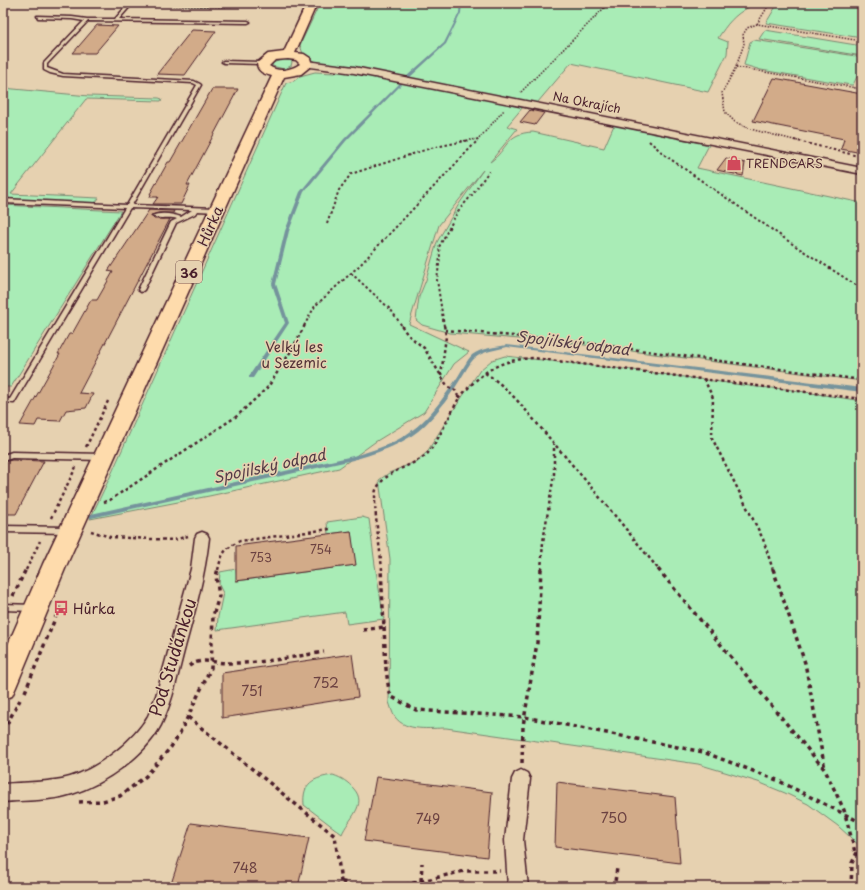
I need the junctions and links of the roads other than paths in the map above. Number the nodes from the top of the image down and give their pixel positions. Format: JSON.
{"nodes":[{"id":1,"x":312,"y":3,"type":"edge"},
{"id":2,"x":130,"y":4,"type":"edge"},
{"id":3,"x":38,"y":17,"type":"dead end"},
{"id":4,"x":87,"y":20,"type":"junction"},
{"id":5,"x":116,"y":20,"type":"junction"},
{"id":6,"x":248,"y":22,"type":"dead end"},
{"id":7,"x":288,"y":55,"type":"junction"},
{"id":8,"x":224,"y":62,"type":"dead end"},
{"id":9,"x":263,"y":63,"type":"junction"},
{"id":10,"x":306,"y":64,"type":"junction"},
{"id":11,"x":280,"y":73,"type":"junction"},
{"id":12,"x":862,"y":171,"type":"edge"},
{"id":13,"x":3,"y":201,"type":"edge"},
{"id":14,"x":129,"y":206,"type":"junction"},
{"id":15,"x":207,"y":209,"type":"junction"},
{"id":16,"x":155,"y":216,"type":"dead end"},
{"id":17,"x":180,"y":218,"type":"junction"},
{"id":18,"x":141,"y":290,"type":"dead end"},
{"id":19,"x":3,"y":400,"type":"edge"},
{"id":20,"x":104,"y":457,"type":"junction"},
{"id":21,"x":3,"y":458,"type":"edge"},
{"id":22,"x":3,"y":529,"type":"edge"},
{"id":23,"x":70,"y":530,"type":"junction"},
{"id":24,"x":198,"y":536,"type":"road end"},
{"id":25,"x":5,"y":607,"type":"edge"},
{"id":26,"x":36,"y":608,"type":"junction"},
{"id":27,"x":3,"y":687,"type":"edge"},
{"id":28,"x":521,"y":779,"type":"road end"},
{"id":29,"x":3,"y":793,"type":"edge"},
{"id":30,"x":517,"y":880,"type":"edge"}],
"edges":[{"from":1,"to":7,"type":"main road"},
{"from":2,"to":5,"type":"lane"},
{"from":3,"to":4,"type":"lane"},
{"from":4,"to":5,"type":"lane"},
{"from":4,"to":14,"type":"lane"},
{"from":5,"to":6,"type":"lane"},
{"from":7,"to":9,"type":"main road"},
{"from":7,"to":10,"type":"main road"},
{"from":8,"to":9,"type":"lane"},
{"from":9,"to":11,"type":"main road"},
{"from":10,"to":11,"type":"main road"},
{"from":10,"to":12,"type":"street","name":"Na Okrajích"},
{"from":11,"to":15,"type":"main road","name":"Hůrka","number":"36"},
{"from":13,"to":14,"type":"lane"},
{"from":14,"to":15,"type":"lane"},
{"from":14,"to":19,"type":"lane"},
{"from":15,"to":17,"type":"lane"},
{"from":15,"to":20,"type":"main road","name":"Hůrka","number":"36"},
{"from":16,"to":17,"type":"lane"},
{"from":17,"to":18,"type":"lane"},
{"from":20,"to":21,"type":"lane"},
{"from":20,"to":23,"type":"main road","name":"Hůrka","number":"36"},
{"from":22,"to":23,"type":"lane"},
{"from":23,"to":26,"type":"main road","name":"Hůrka","number":"36"},
{"from":24,"to":29,"type":"street","name":"Pod Studánkou"},
{"from":25,"to":26,"type":"lane"},
{"from":26,"to":27,"type":"main road","name":"Hůrka","number":"36"},
{"from":28,"to":30,"type":"street"}]}
